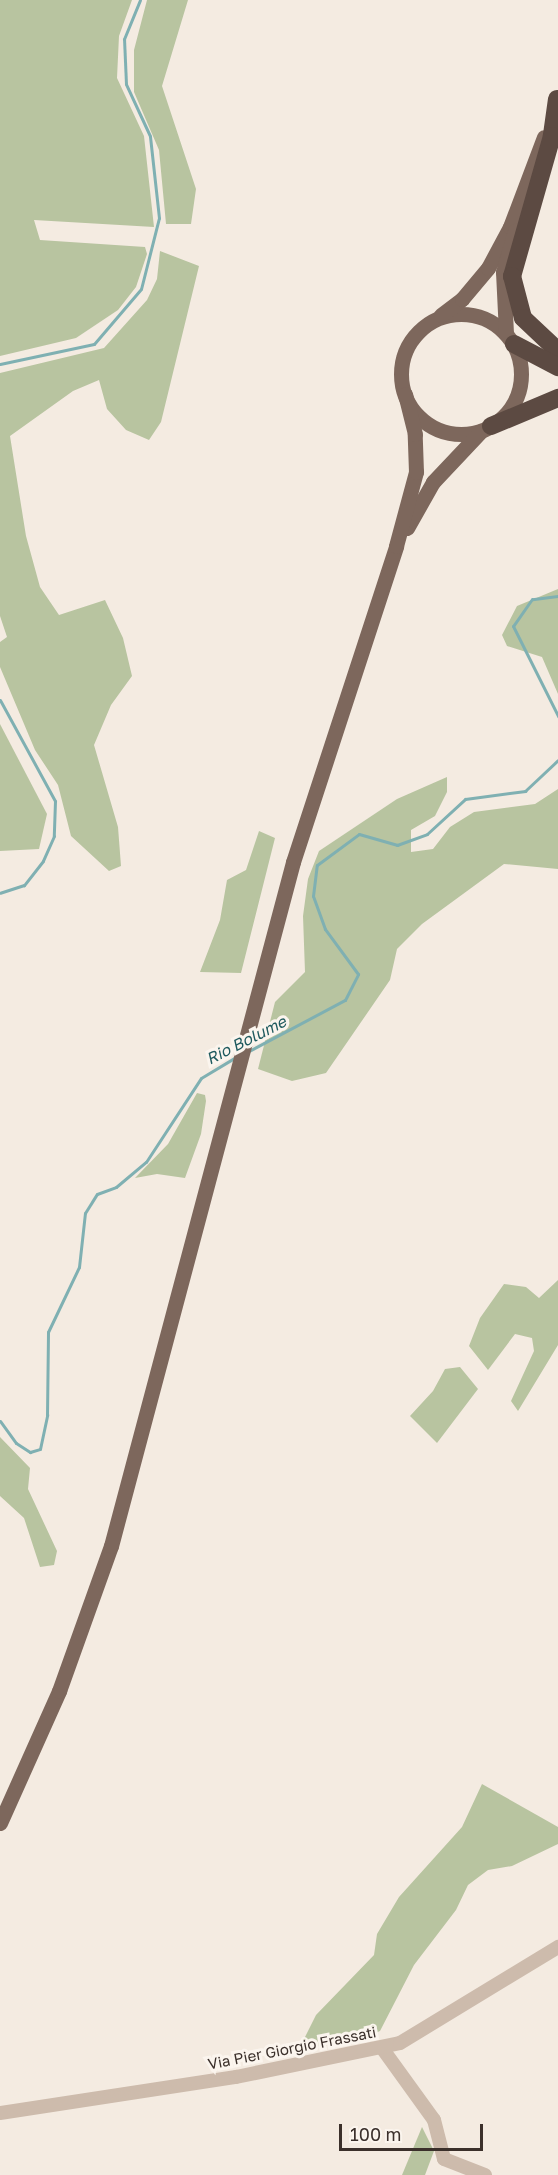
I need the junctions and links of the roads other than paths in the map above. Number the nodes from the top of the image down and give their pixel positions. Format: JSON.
{"nodes":[{"id":1,"x":557,"y":97,"type":"edge"},
{"id":2,"x":531,"y":173,"type":"junction"},
{"id":3,"x":436,"y":319,"type":"junction"},
{"id":4,"x":510,"y":338,"type":"junction"},
{"id":5,"x":558,"y":351,"type":"edge"},
{"id":6,"x":558,"y":367,"type":"edge"},
{"id":7,"x":405,"y":394,"type":"junction"},
{"id":8,"x":558,"y":398,"type":"edge"},
{"id":9,"x":487,"y":428,"type":"junction"},
{"id":10,"x":396,"y":546,"type":"junction"},
{"id":11,"x":0,"y":1823,"type":"edge"},
{"id":12,"x":558,"y":1947,"type":"edge"},
{"id":13,"x":382,"y":2048,"type":"junction"},
{"id":14,"x":2,"y":2113,"type":"edge"},
{"id":15,"x":485,"y":2175,"type":"edge"}],
"edges":[{"from":1,"to":2,"type":"main road"},
{"from":1,"to":5,"type":"highway"},
{"from":2,"to":3,"type":"main road"},
{"from":2,"to":4,"type":"main road"},
{"from":3,"to":4,"type":"main road"},
{"from":3,"to":7,"type":"main road"},
{"from":4,"to":6,"type":"highway"},
{"from":4,"to":9,"type":"main road"},
{"from":7,"to":9,"type":"main road"},
{"from":7,"to":10,"type":"main road"},
{"from":8,"to":9,"type":"highway"},
{"from":9,"to":10,"type":"main road"},
{"from":10,"to":11,"type":"main road"},
{"from":12,"to":13,"type":"street","name":"Via Pier Giorgio Frassati"},
{"from":13,"to":14,"type":"street","name":"Via Pier Giorgio Frassati"},
{"from":13,"to":15,"type":"street"}]}
